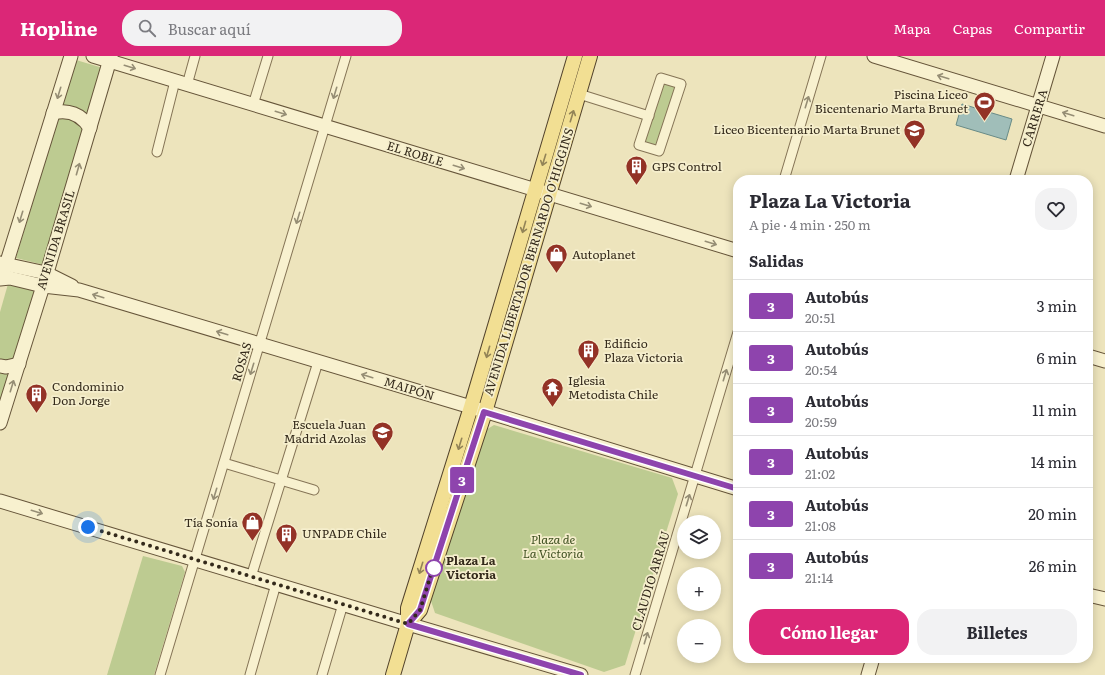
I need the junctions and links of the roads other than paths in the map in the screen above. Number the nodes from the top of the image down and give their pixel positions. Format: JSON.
{"nodes":[{"id":1,"x":71,"y":56,"type":"edge"},
{"id":2,"x":93,"y":56,"type":"edge"},
{"id":3,"x":195,"y":56,"type":"edge"},
{"id":4,"x":268,"y":56,"type":"edge"},
{"id":5,"x":346,"y":56,"type":"edge"},
{"id":6,"x":575,"y":56,"type":"edge"},
{"id":7,"x":590,"y":56,"type":"edge"},
{"id":8,"x":821,"y":56,"type":"edge"},
{"id":9,"x":874,"y":56,"type":"edge"},
{"id":10,"x":1053,"y":56,"type":"edge"},
{"id":11,"x":111,"y":59,"type":"edge"},
{"id":12,"x":181,"y":83,"type":"junction"},
{"id":13,"x":579,"y":94,"type":"junction"},
{"id":14,"x":253,"y":105,"type":"junction"},
{"id":15,"x":1038,"y":106,"type":"junction"},
{"id":16,"x":53,"y":114,"type":"junction"},
{"id":17,"x":649,"y":116,"type":"junction"},
{"id":18,"x":325,"y":126,"type":"junction"},
{"id":19,"x":1105,"y":126,"type":"edge"},
{"id":20,"x":90,"y":128,"type":"junction"},
{"id":21,"x":157,"y":152,"type":"dead end"},
{"id":22,"x":785,"y":175,"type":"edge"},
{"id":23,"x":1017,"y":175,"type":"edge"},
{"id":24,"x":535,"y":190,"type":"junction"},
{"id":25,"x":549,"y":193,"type":"junction"},
{"id":26,"x":733,"y":249,"type":"edge"},
{"id":27,"x":3,"y":264,"type":"edge"},
{"id":28,"x":46,"y":273,"type":"junction"},
{"id":29,"x":0,"y":278,"type":"edge"},
{"id":30,"x":43,"y":286,"type":"junction"},
{"id":31,"x":79,"y":290,"type":"junction"},
{"id":32,"x":260,"y":344,"type":"junction"},
{"id":33,"x":733,"y":349,"type":"edge"},
{"id":34,"x":1093,"y":357,"type":"edge"},
{"id":35,"x":1105,"y":361,"type":"edge"},
{"id":36,"x":318,"y":362,"type":"junction"},
{"id":37,"x":19,"y":364,"type":"junction"},
{"id":38,"x":0,"y":366,"type":"edge"},
{"id":39,"x":471,"y":407,"type":"junction"},
{"id":40,"x":484,"y":412,"type":"junction"},
{"id":41,"x":0,"y":423,"type":"edge"},
{"id":42,"x":224,"y":463,"type":"junction"},
{"id":43,"x":695,"y":476,"type":"junction"},
{"id":44,"x":281,"y":480,"type":"junction"},
{"id":45,"x":733,"y":487,"type":"edge"},
{"id":46,"x":314,"y":490,"type":"dead end"},
{"id":47,"x":0,"y":501,"type":"edge"},
{"id":48,"x":195,"y":560,"type":"junction"},
{"id":49,"x":251,"y":577,"type":"junction"},
{"id":50,"x":276,"y":584,"type":"junction"},
{"id":51,"x":1093,"y":595,"type":"edge"},
{"id":52,"x":1105,"y":599,"type":"edge"},
{"id":53,"x":343,"y":604,"type":"junction"},
{"id":54,"x":408,"y":624,"type":"junction"},
{"id":55,"x":872,"y":663,"type":"edge"},
{"id":56,"x":160,"y":675,"type":"edge"},
{"id":57,"x":250,"y":675,"type":"edge"},
{"id":58,"x":322,"y":675,"type":"edge"},
{"id":59,"x":392,"y":675,"type":"edge"},
{"id":60,"x":581,"y":675,"type":"edge"},
{"id":61,"x":635,"y":675,"type":"edge"},
{"id":62,"x":868,"y":675,"type":"edge"}],
"edges":[{"from":1,"to":16,"type":"street","one_way":true},
{"from":2,"to":11,"type":"street","name":"EL ROBLE"},
{"from":3,"to":12,"type":"street"},
{"from":4,"to":14,"type":"street"},
{"from":5,"to":18,"type":"street","name":"ROSAS","one_way":true},
{"from":6,"to":24,"type":"main road","name":"AVENIDA LIBERTADOR BERNARDO O'HIGGINS","one_way":true},
{"from":7,"to":13,"type":"main road","name":"AVENIDA LIBERTADOR BERNARDO O'HIGGINS"},
{"from":22,"to":8,"type":"street","one_way":true},
{"from":15,"to":9,"type":"street","one_way":true},
{"from":10,"to":15,"type":"street","name":"CARRERA"},
{"from":11,"to":12,"type":"street","name":"EL ROBLE","one_way":true},
{"from":11,"to":20,"type":"street","name":"AVENIDA BRASIL"},
{"from":12,"to":14,"type":"street","name":"EL ROBLE"},
{"from":12,"to":21,"type":"street"},
{"from":13,"to":17,"type":"street"},
{"from":25,"to":13,"type":"main road","name":"AVENIDA LIBERTADOR BERNARDO O'HIGGINS","one_way":true},
{"from":14,"to":18,"type":"street","name":"EL ROBLE","one_way":true},
{"from":19,"to":15,"type":"street","one_way":true},
{"from":15,"to":23,"type":"street","name":"CARRERA"},
{"from":16,"to":20,"type":"street"},
{"from":16,"to":27,"type":"street","one_way":true},
{"from":17,"to":17,"type":"street"},
{"from":18,"to":24,"type":"street","name":"EL ROBLE","one_way":true},
{"from":18,"to":32,"type":"street","name":"ROSAS","one_way":true},
{"from":28,"to":20,"type":"street","name":"AVENIDA BRASIL","one_way":true},
{"from":24,"to":25,"type":"street","name":"EL ROBLE"},
{"from":24,"to":39,"type":"main road","name":"AVENIDA LIBERTADOR BERNARDO O'HIGGINS","one_way":true},
{"from":25,"to":26,"type":"street","name":"EL ROBLE","one_way":true},
{"from":25,"to":40,"type":"main road","name":"AVENIDA LIBERTADOR BERNARDO O'HIGGINS"},
{"from":27,"to":28,"type":"street","name":"MAIPÓN"},
{"from":27,"to":29,"type":"street"},
{"from":28,"to":30,"type":"street","name":"AVENIDA BRASIL"},
{"from":28,"to":31,"type":"street","name":"MAIPÓN"},
{"from":29,"to":30,"type":"street","name":"MAIPÓN"},
{"from":30,"to":31,"type":"street","name":"MAIPÓN"},
{"from":30,"to":37,"type":"street","name":"AVENIDA BRASIL"},
{"from":32,"to":31,"type":"street","name":"MAIPÓN","one_way":true},
{"from":32,"to":36,"type":"street","name":"MAIPÓN"},
{"from":32,"to":42,"type":"street","name":"ROSAS","one_way":true},
{"from":43,"to":33,"type":"street","name":"CLAUDIO ARRAU","one_way":true},
{"from":34,"to":35,"type":"street"},
{"from":39,"to":36,"type":"street","name":"MAIPÓN","one_way":true},
{"from":36,"to":44,"type":"street"},
{"from":37,"to":38,"type":"street"},
{"from":41,"to":37,"type":"street","name":"AVENIDA BRASIL","one_way":true},
{"from":39,"to":40,"type":"street","name":"MAIPÓN"},
{"from":39,"to":54,"type":"main road","name":"AVENIDA LIBERTADOR BERNARDO O'HIGGINS","one_way":true},
{"from":40,"to":43,"type":"street","name":"MAIPÓN"},
{"from":40,"to":54,"type":"main road","name":"AVENIDA LIBERTADOR BERNARDO O'HIGGINS"},
{"from":42,"to":44,"type":"street"},
{"from":42,"to":48,"type":"street","name":"ROSAS","one_way":true},
{"from":43,"to":45,"type":"street","name":"MAIPÓN"},
{"from":61,"to":43,"type":"street","name":"CLAUDIO ARRAU","one_way":true},
{"from":44,"to":46,"type":"street"},
{"from":44,"to":49,"type":"street"},
{"from":47,"to":48,"type":"street","one_way":true},
{"from":48,"to":49,"type":"street"},
{"from":48,"to":56,"type":"street","name":"ROSAS"},
{"from":49,"to":50,"type":"street"},
{"from":50,"to":53,"type":"street"},
{"from":50,"to":57,"type":"street"},
{"from":51,"to":52,"type":"street"},
{"from":53,"to":54,"type":"street"},
{"from":53,"to":58,"type":"street"},
{"from":54,"to":59,"type":"main road","name":"AVENIDA LIBERTADOR BERNARDO O'HIGGINS"},
{"from":54,"to":60,"type":"street"},
{"from":55,"to":62,"type":"street"}]}
